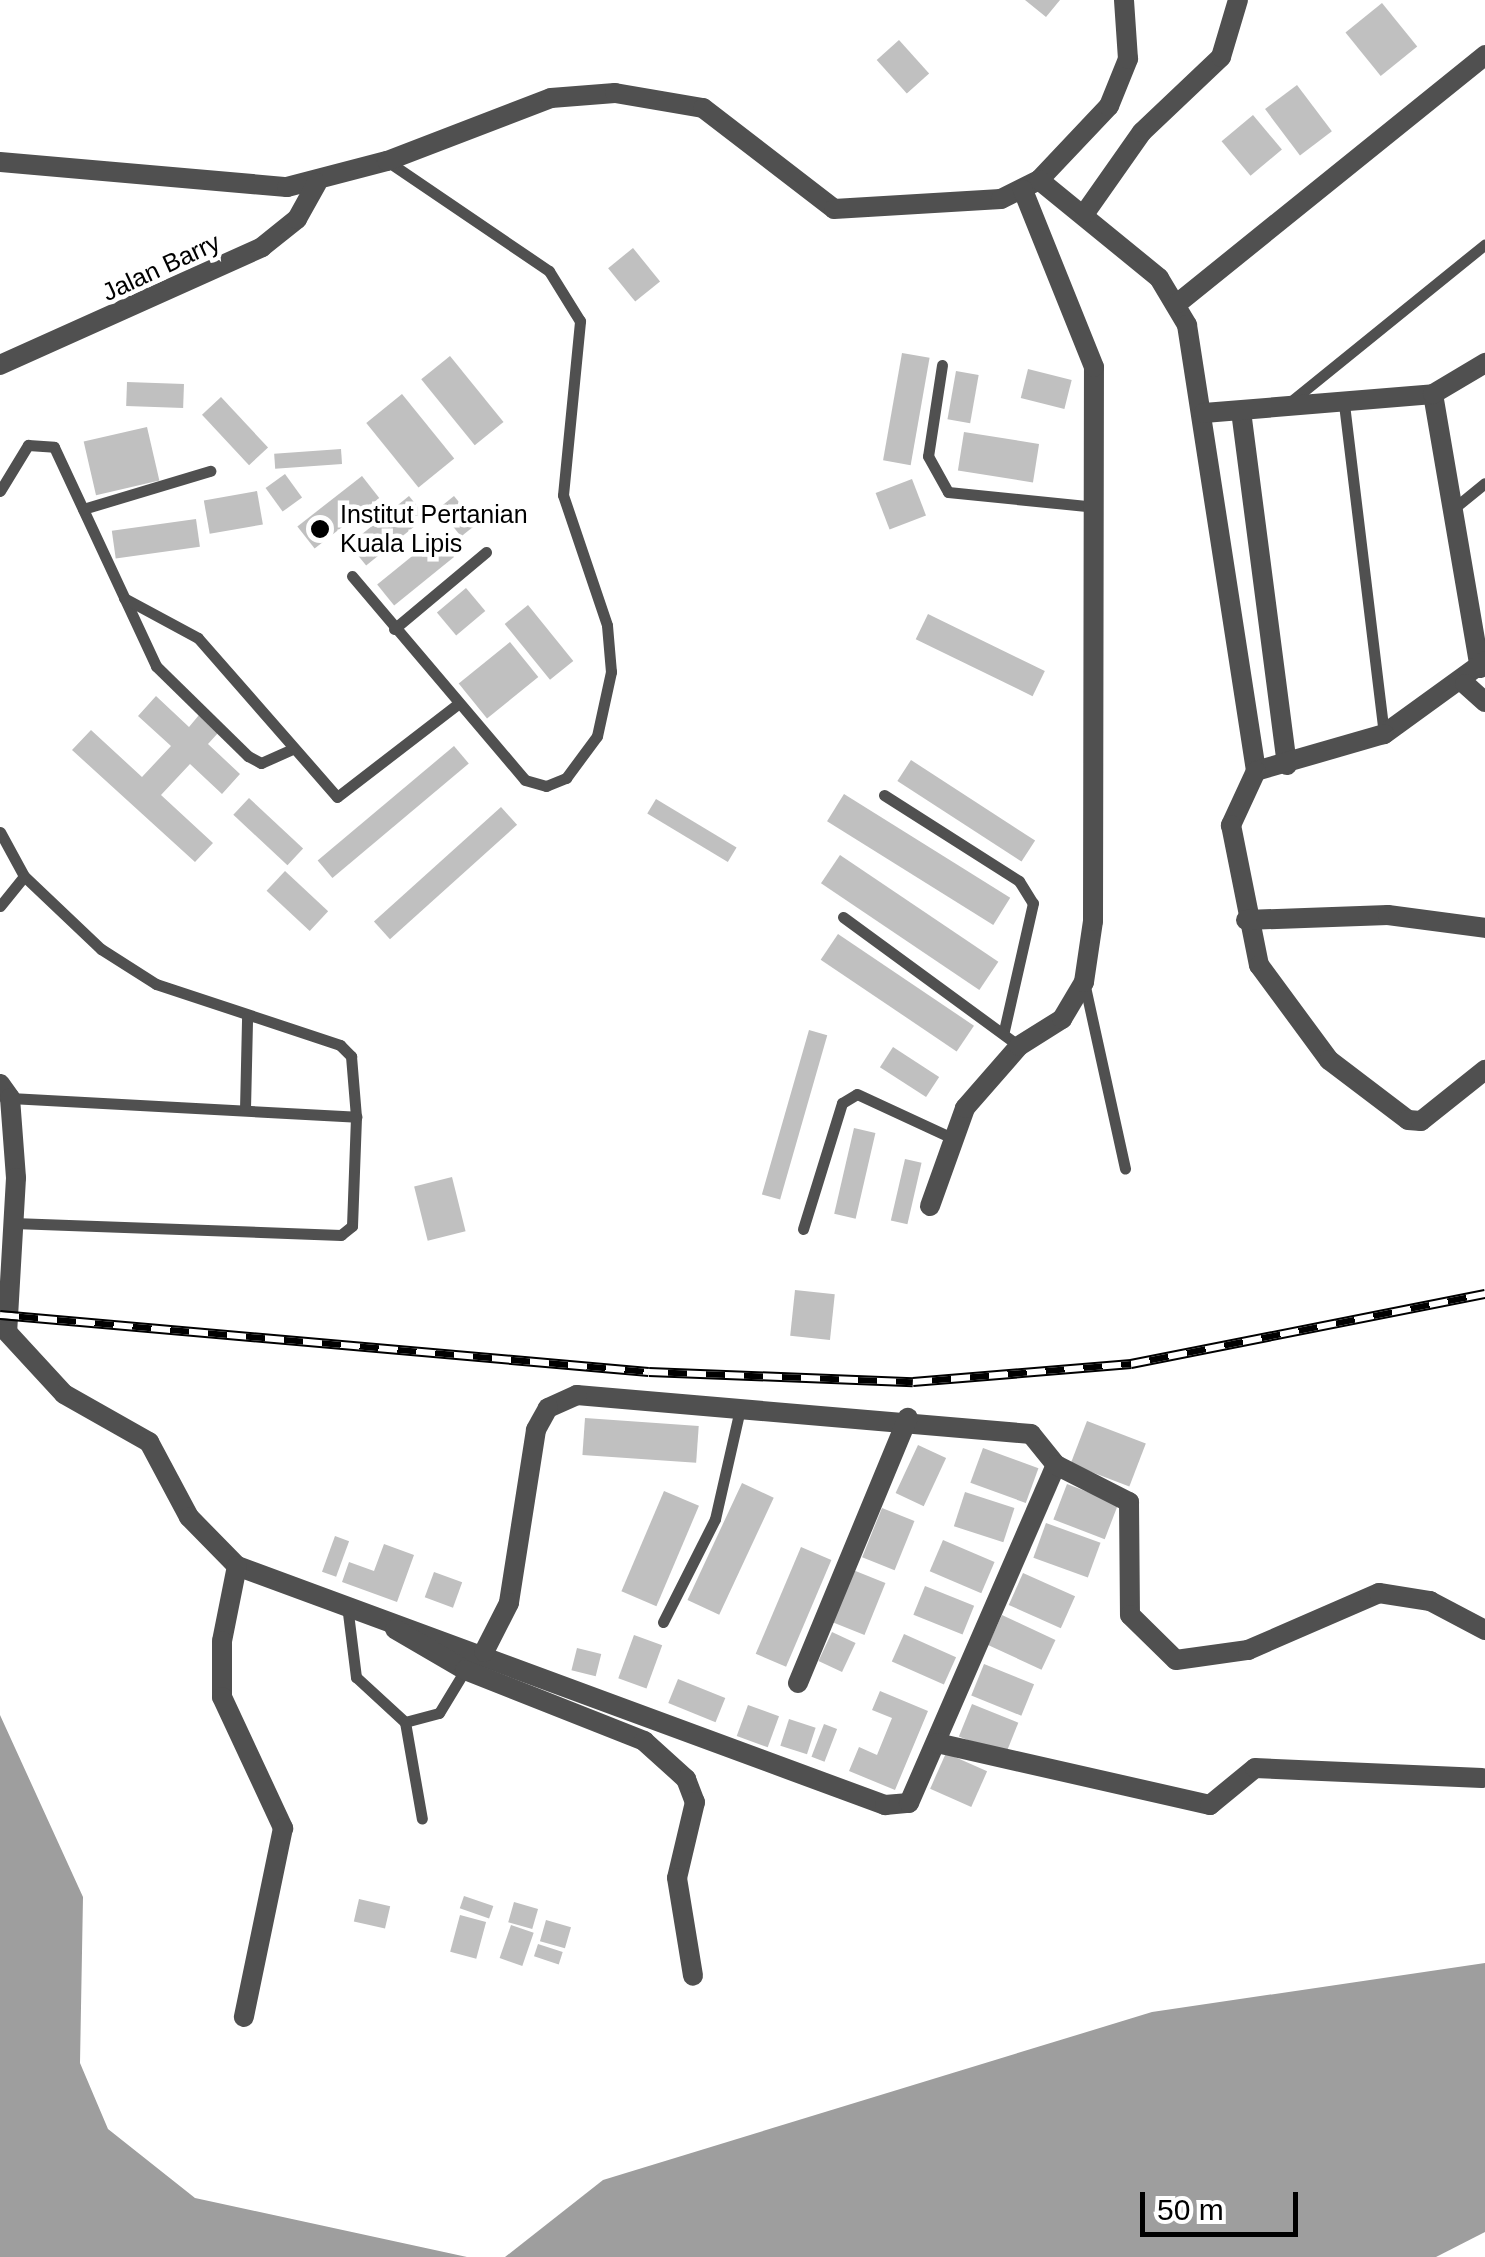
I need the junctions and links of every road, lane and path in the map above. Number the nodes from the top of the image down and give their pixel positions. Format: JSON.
{"nodes":[{"id":1,"x":1124,"y":0,"type":"edge"},
{"id":2,"x":1238,"y":0,"type":"edge"},
{"id":3,"x":1485,"y":55,"type":"edge"},
{"id":4,"x":387,"y":161,"type":"junction"},
{"id":5,"x":0,"y":162,"type":"edge"},
{"id":6,"x":317,"y":183,"type":"junction"},
{"id":7,"x":1031,"y":185,"type":"junction"},
{"id":8,"x":1084,"y":213,"type":"junction"},
{"id":9,"x":1485,"y":244,"type":"edge"},
{"id":10,"x":1178,"y":303,"type":"junction"},
{"id":11,"x":1485,"y":363,"type":"edge"},
{"id":12,"x":0,"y":365,"type":"edge"},
{"id":13,"x":942,"y":365,"type":"dead end"},
{"id":14,"x":1433,"y":394,"type":"junction"},
{"id":15,"x":1344,"y":404,"type":"junction"},
{"id":16,"x":1282,"y":408,"type":"junction"},
{"id":17,"x":1241,"y":411,"type":"junction"},
{"id":18,"x":1204,"y":413,"type":"junction"},
{"id":19,"x":210,"y":470,"type":"dead end"},
{"id":20,"x":1485,"y":484,"type":"edge"},
{"id":21,"x":0,"y":492,"type":"edge"},
{"id":22,"x":1100,"y":508,"type":"junction"},
{"id":23,"x":83,"y":509,"type":"junction"},
{"id":24,"x":1452,"y":509,"type":"junction"},
{"id":25,"x":486,"y":552,"type":"dead end"},
{"id":26,"x":352,"y":576,"type":"dead end"},
{"id":27,"x":124,"y":598,"type":"junction"},
{"id":28,"x":394,"y":629,"type":"junction"},
{"id":29,"x":1476,"y":671,"type":"edge"},
{"id":30,"x":1485,"y":702,"type":"edge"},
{"id":31,"x":454,"y":706,"type":"junction"},
{"id":32,"x":1384,"y":734,"type":"junction"},
{"id":33,"x":293,"y":749,"type":"junction"},
{"id":34,"x":1286,"y":765,"type":"junction"},
{"id":35,"x":1256,"y":771,"type":"junction"},
{"id":36,"x":884,"y":795,"type":"dead end"},
{"id":37,"x":0,"y":832,"type":"edge"},
{"id":38,"x":24,"y":876,"type":"junction"},
{"id":39,"x":0,"y":906,"type":"edge"},
{"id":40,"x":843,"y":917,"type":"dead end"},
{"id":41,"x":1246,"y":920,"type":"junction"},
{"id":42,"x":1485,"y":928,"type":"edge"},
{"id":43,"x":1084,"y":982,"type":"junction"},
{"id":44,"x":247,"y":1018,"type":"junction"},
{"id":45,"x":1011,"y":1038,"type":"junction"},
{"id":46,"x":1485,"y":1070,"type":"edge"},
{"id":47,"x":5,"y":1091,"type":"edge"},
{"id":48,"x":245,"y":1110,"type":"junction"},
{"id":49,"x":356,"y":1117,"type":"junction"},
{"id":50,"x":948,"y":1136,"type":"junction"},
{"id":51,"x":1125,"y":1169,"type":"dead end"},
{"id":52,"x":930,"y":1206,"type":"dead end"},
{"id":53,"x":14,"y":1223,"type":"junction"},
{"id":54,"x":802,"y":1229,"type":"dead end"},
{"id":55,"x":742,"y":1405,"type":"junction"},
{"id":56,"x":908,"y":1418,"type":"junction"},
{"id":57,"x":1056,"y":1465,"type":"junction"},
{"id":58,"x":238,"y":1566,"type":"junction"},
{"id":59,"x":346,"y":1601,"type":"junction"},
{"id":60,"x":662,"y":1622,"type":"dead end"},
{"id":61,"x":1485,"y":1630,"type":"edge"},
{"id":62,"x":484,"y":1652,"type":"junction"},
{"id":63,"x":465,"y":1670,"type":"junction"},
{"id":64,"x":798,"y":1683,"type":"dead end"},
{"id":65,"x":405,"y":1722,"type":"junction"},
{"id":66,"x":936,"y":1743,"type":"junction"},
{"id":67,"x":1482,"y":1778,"type":"dead end"},
{"id":68,"x":422,"y":1819,"type":"dead end"},
{"id":69,"x":693,"y":1976,"type":"dead end"},
{"id":70,"x":244,"y":2018,"type":"dead end"}],
"edges":[{"from":1,"to":7,"type":"street"},
{"from":2,"to":8,"type":"street"},
{"from":3,"to":10,"type":"street"},
{"from":4,"to":6,"type":"street"},
{"from":4,"to":7,"type":"street"},
{"from":4,"to":31,"type":"lane"},
{"from":5,"to":6,"type":"street"},
{"from":6,"to":12,"type":"street","name":"Jalan Barry"},
{"from":7,"to":8,"type":"street"},
{"from":7,"to":22,"type":"street"},
{"from":8,"to":10,"type":"street"},
{"from":9,"to":16,"type":"lane"},
{"from":10,"to":18,"type":"street"},
{"from":11,"to":14,"type":"street"},
{"from":13,"to":22,"type":"lane"},
{"from":14,"to":15,"type":"street"},
{"from":14,"to":24,"type":"street"},
{"from":15,"to":16,"type":"street"},
{"from":15,"to":32,"type":"lane"},
{"from":16,"to":17,"type":"street"},
{"from":17,"to":18,"type":"street"},
{"from":17,"to":34,"type":"street"},
{"from":18,"to":35,"type":"street"},
{"from":19,"to":23,"type":"lane"},
{"from":20,"to":24,"type":"lane"},
{"from":21,"to":23,"type":"lane"},
{"from":22,"to":43,"type":"street"},
{"from":23,"to":27,"type":"lane"},
{"from":24,"to":29,"type":"street"},
{"from":25,"to":28,"type":"lane"},
{"from":26,"to":28,"type":"lane"},
{"from":27,"to":33,"type":"lane"},
{"from":27,"to":33,"type":"lane"},
{"from":28,"to":31,"type":"lane"},
{"from":29,"to":30,"type":"street"},
{"from":29,"to":32,"type":"street"},
{"from":31,"to":33,"type":"lane"},
{"from":32,"to":34,"type":"street"},
{"from":34,"to":35,"type":"street"},
{"from":35,"to":41,"type":"street"},
{"from":36,"to":45,"type":"lane"},
{"from":37,"to":38,"type":"lane"},
{"from":38,"to":39,"type":"lane"},
{"from":38,"to":44,"type":"lane"},
{"from":40,"to":45,"type":"lane"},
{"from":41,"to":42,"type":"street"},
{"from":41,"to":46,"type":"street"},
{"from":43,"to":45,"type":"street"},
{"from":43,"to":51,"type":"lane"},
{"from":44,"to":48,"type":"lane"},
{"from":44,"to":49,"type":"lane"},
{"from":45,"to":50,"type":"street"},
{"from":47,"to":48,"type":"lane"},
{"from":47,"to":53,"type":"street"},
{"from":48,"to":49,"type":"lane"},
{"from":49,"to":53,"type":"lane"},
{"from":50,"to":52,"type":"street"},
{"from":50,"to":54,"type":"lane"},
{"from":53,"to":58,"type":"street"},
{"from":55,"to":56,"type":"street"},
{"from":55,"to":60,"type":"lane"},
{"from":55,"to":62,"type":"street"},
{"from":56,"to":57,"type":"street"},
{"from":56,"to":64,"type":"street"},
{"from":57,"to":61,"type":"street"},
{"from":57,"to":66,"type":"street"},
{"from":58,"to":59,"type":"street"},
{"from":58,"to":70,"type":"street"},
{"from":59,"to":62,"type":"street"},
{"from":59,"to":63,"type":"street"},
{"from":59,"to":65,"type":"lane"},
{"from":62,"to":66,"type":"street"},
{"from":63,"to":65,"type":"lane"},
{"from":63,"to":69,"type":"street"},
{"from":65,"to":68,"type":"lane"},
{"from":66,"to":67,"type":"street"}]}
